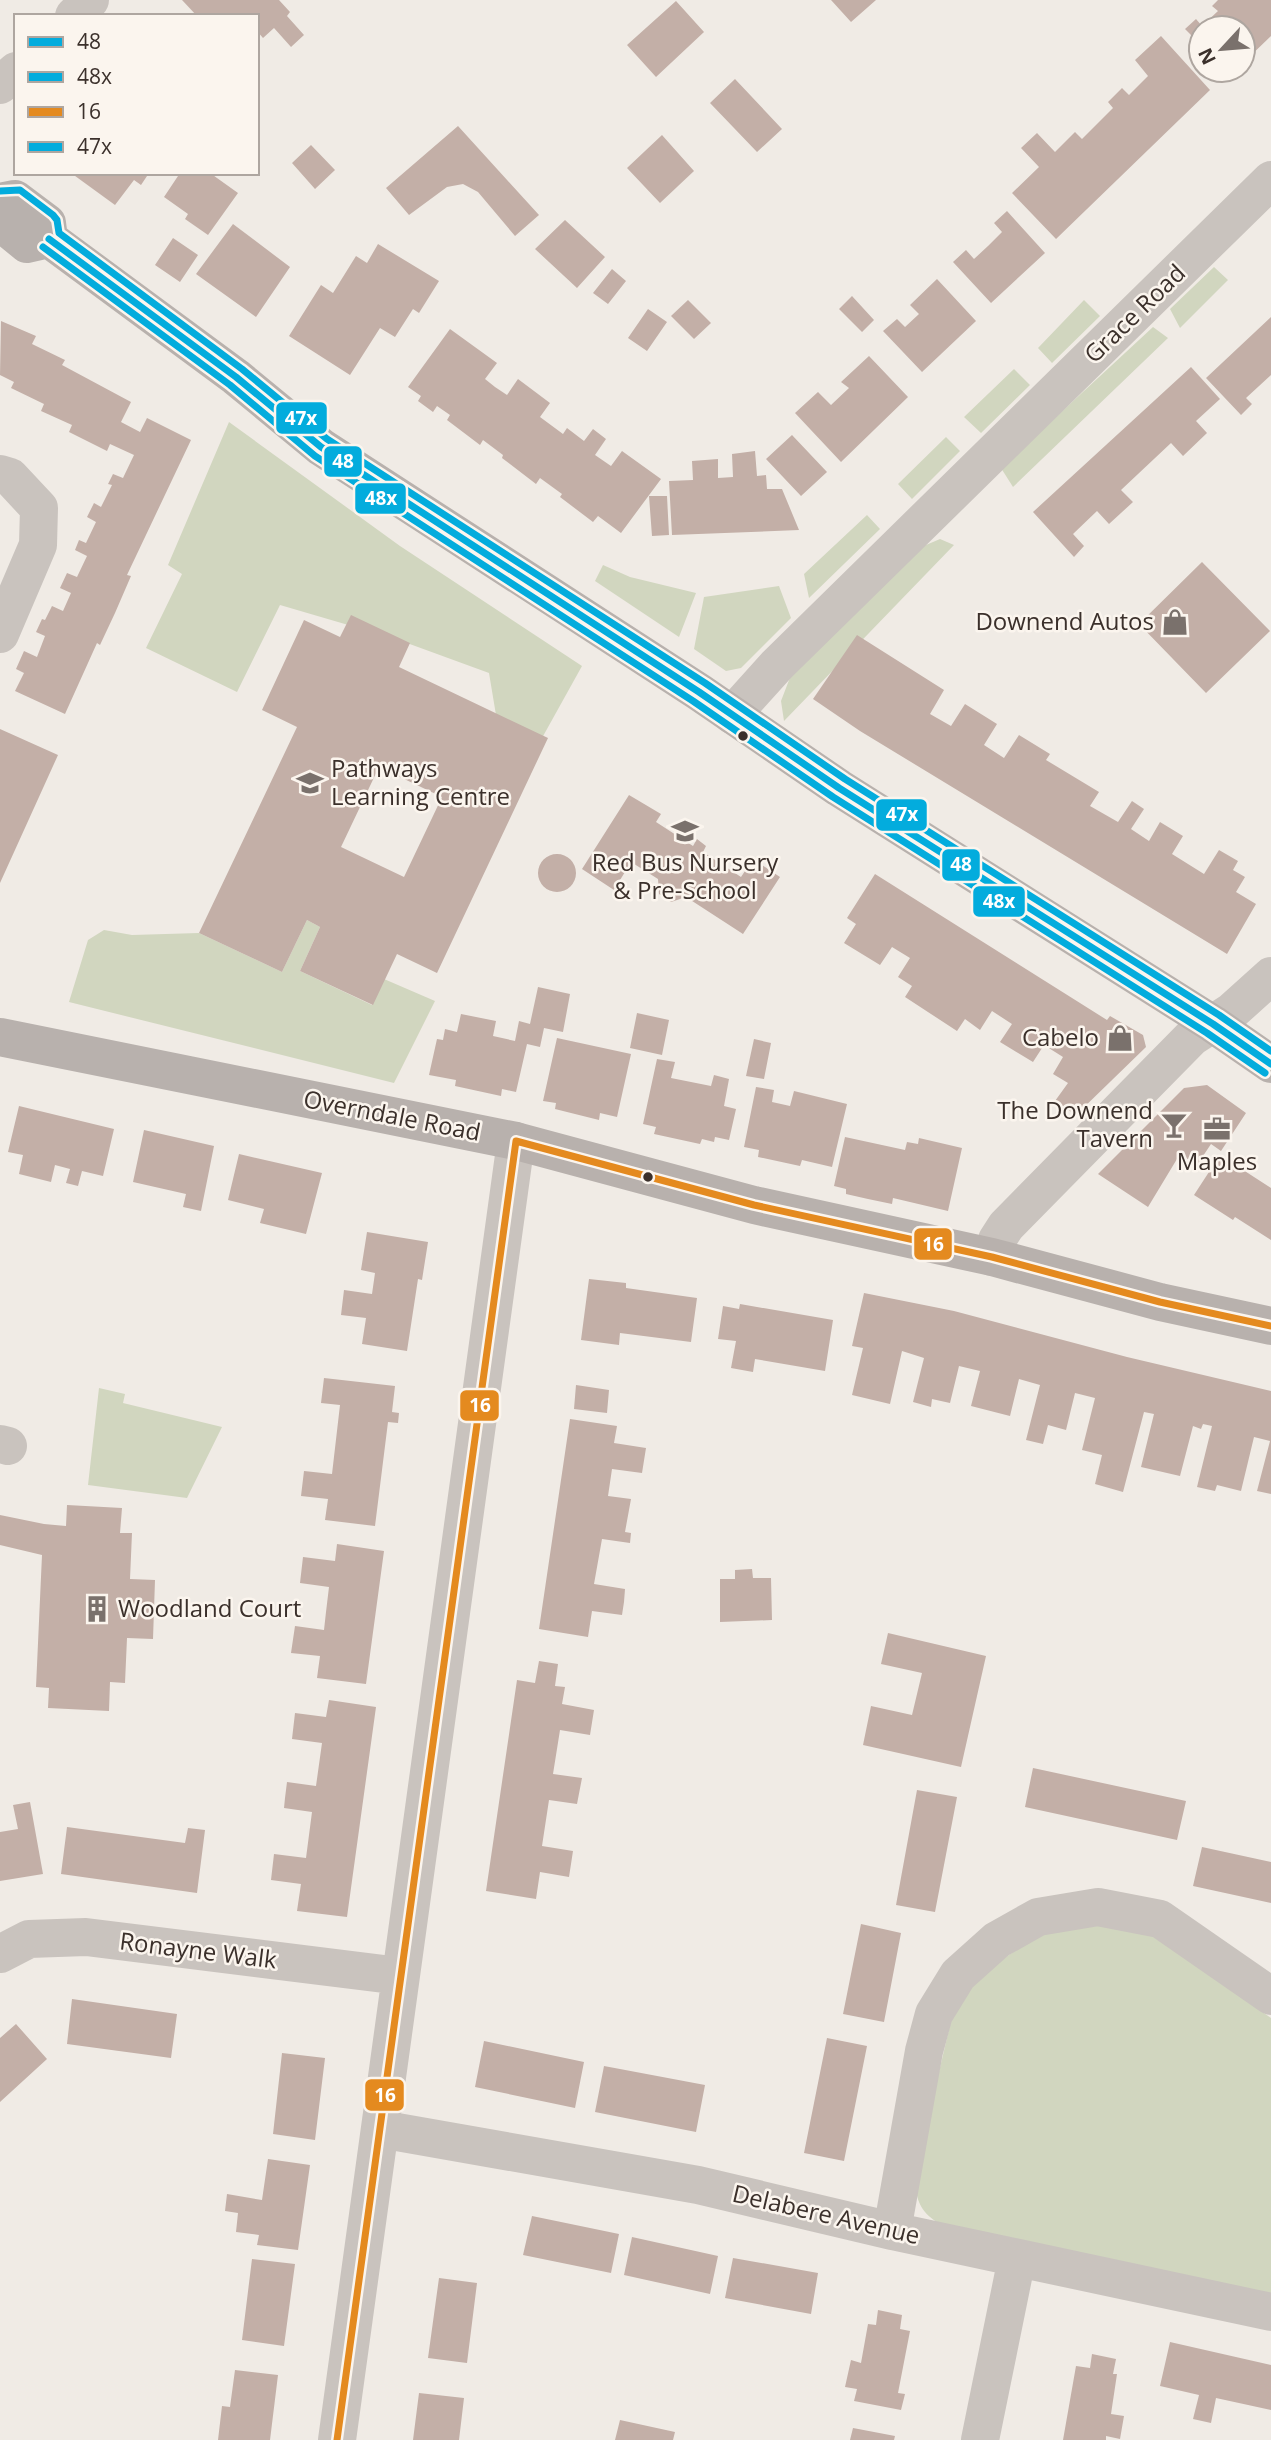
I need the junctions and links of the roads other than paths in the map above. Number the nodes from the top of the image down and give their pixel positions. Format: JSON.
{"nodes":[{"id":1,"x":90,"y":0,"type":"edge"},
{"id":2,"x":76,"y":14,"type":"edge"},
{"id":3,"x":14,"y":73,"type":"edge"},
{"id":4,"x":0,"y":85,"type":"edge"},
{"id":5,"x":1271,"y":180,"type":"edge"},
{"id":6,"x":0,"y":202,"type":"edge"},
{"id":7,"x":0,"y":222,"type":"edge"},
{"id":8,"x":48,"y":239,"type":"junction"},
{"id":9,"x":0,"y":474,"type":"edge"},
{"id":10,"x":0,"y":634,"type":"edge"},
{"id":11,"x":732,"y":715,"type":"junction"},
{"id":12,"x":1271,"y":976,"type":"edge"},
{"id":13,"x":1213,"y":1024,"type":"junction"},
{"id":14,"x":0,"y":1037,"type":"edge"},
{"id":15,"x":1271,"y":1064,"type":"edge"},
{"id":16,"x":516,"y":1141,"type":"junction"},
{"id":17,"x":992,"y":1257,"type":"junction"},
{"id":18,"x":1271,"y":1326,"type":"edge"},
{"id":19,"x":0,"y":1954,"type":"edge"},
{"id":20,"x":400,"y":1976,"type":"junction"},
{"id":21,"x":1271,"y":1996,"type":"edge"},
{"id":22,"x":380,"y":2129,"type":"junction"},
{"id":23,"x":892,"y":2231,"type":"junction"},
{"id":24,"x":1017,"y":2258,"type":"junction"},
{"id":25,"x":1271,"y":2312,"type":"edge"},
{"id":26,"x":337,"y":2440,"type":"edge"},
{"id":27,"x":980,"y":2440,"type":"edge"}],
"edges":[{"from":1,"to":2,"type":"street"},
{"from":3,"to":4,"type":"street"},
{"from":5,"to":11,"type":"street","name":"Grace Road"},
{"from":6,"to":8,"type":"main road"},
{"from":7,"to":8,"type":"main road"},
{"from":8,"to":11,"type":"main road"},
{"from":9,"to":10,"type":"street"},
{"from":11,"to":13,"type":"main road"},
{"from":12,"to":13,"type":"street"},
{"from":13,"to":15,"type":"main road"},
{"from":13,"to":17,"type":"street"},
{"from":14,"to":16,"type":"main road","name":"Overndale Road"},
{"from":16,"to":17,"type":"main road","name":"Overndale Road"},
{"from":16,"to":20,"type":"street"},
{"from":17,"to":18,"type":"main road","name":"Overndale Road"},
{"from":19,"to":20,"type":"street","name":"Ronayne Walk"},
{"from":20,"to":22,"type":"street"},
{"from":21,"to":23,"type":"street"},
{"from":22,"to":23,"type":"street","name":"Delabere Avenue"},
{"from":22,"to":26,"type":"street"},
{"from":23,"to":24,"type":"street","name":"Delabere Avenue"},
{"from":24,"to":25,"type":"street","name":"Delabere Avenue"},
{"from":24,"to":27,"type":"street"}]}
